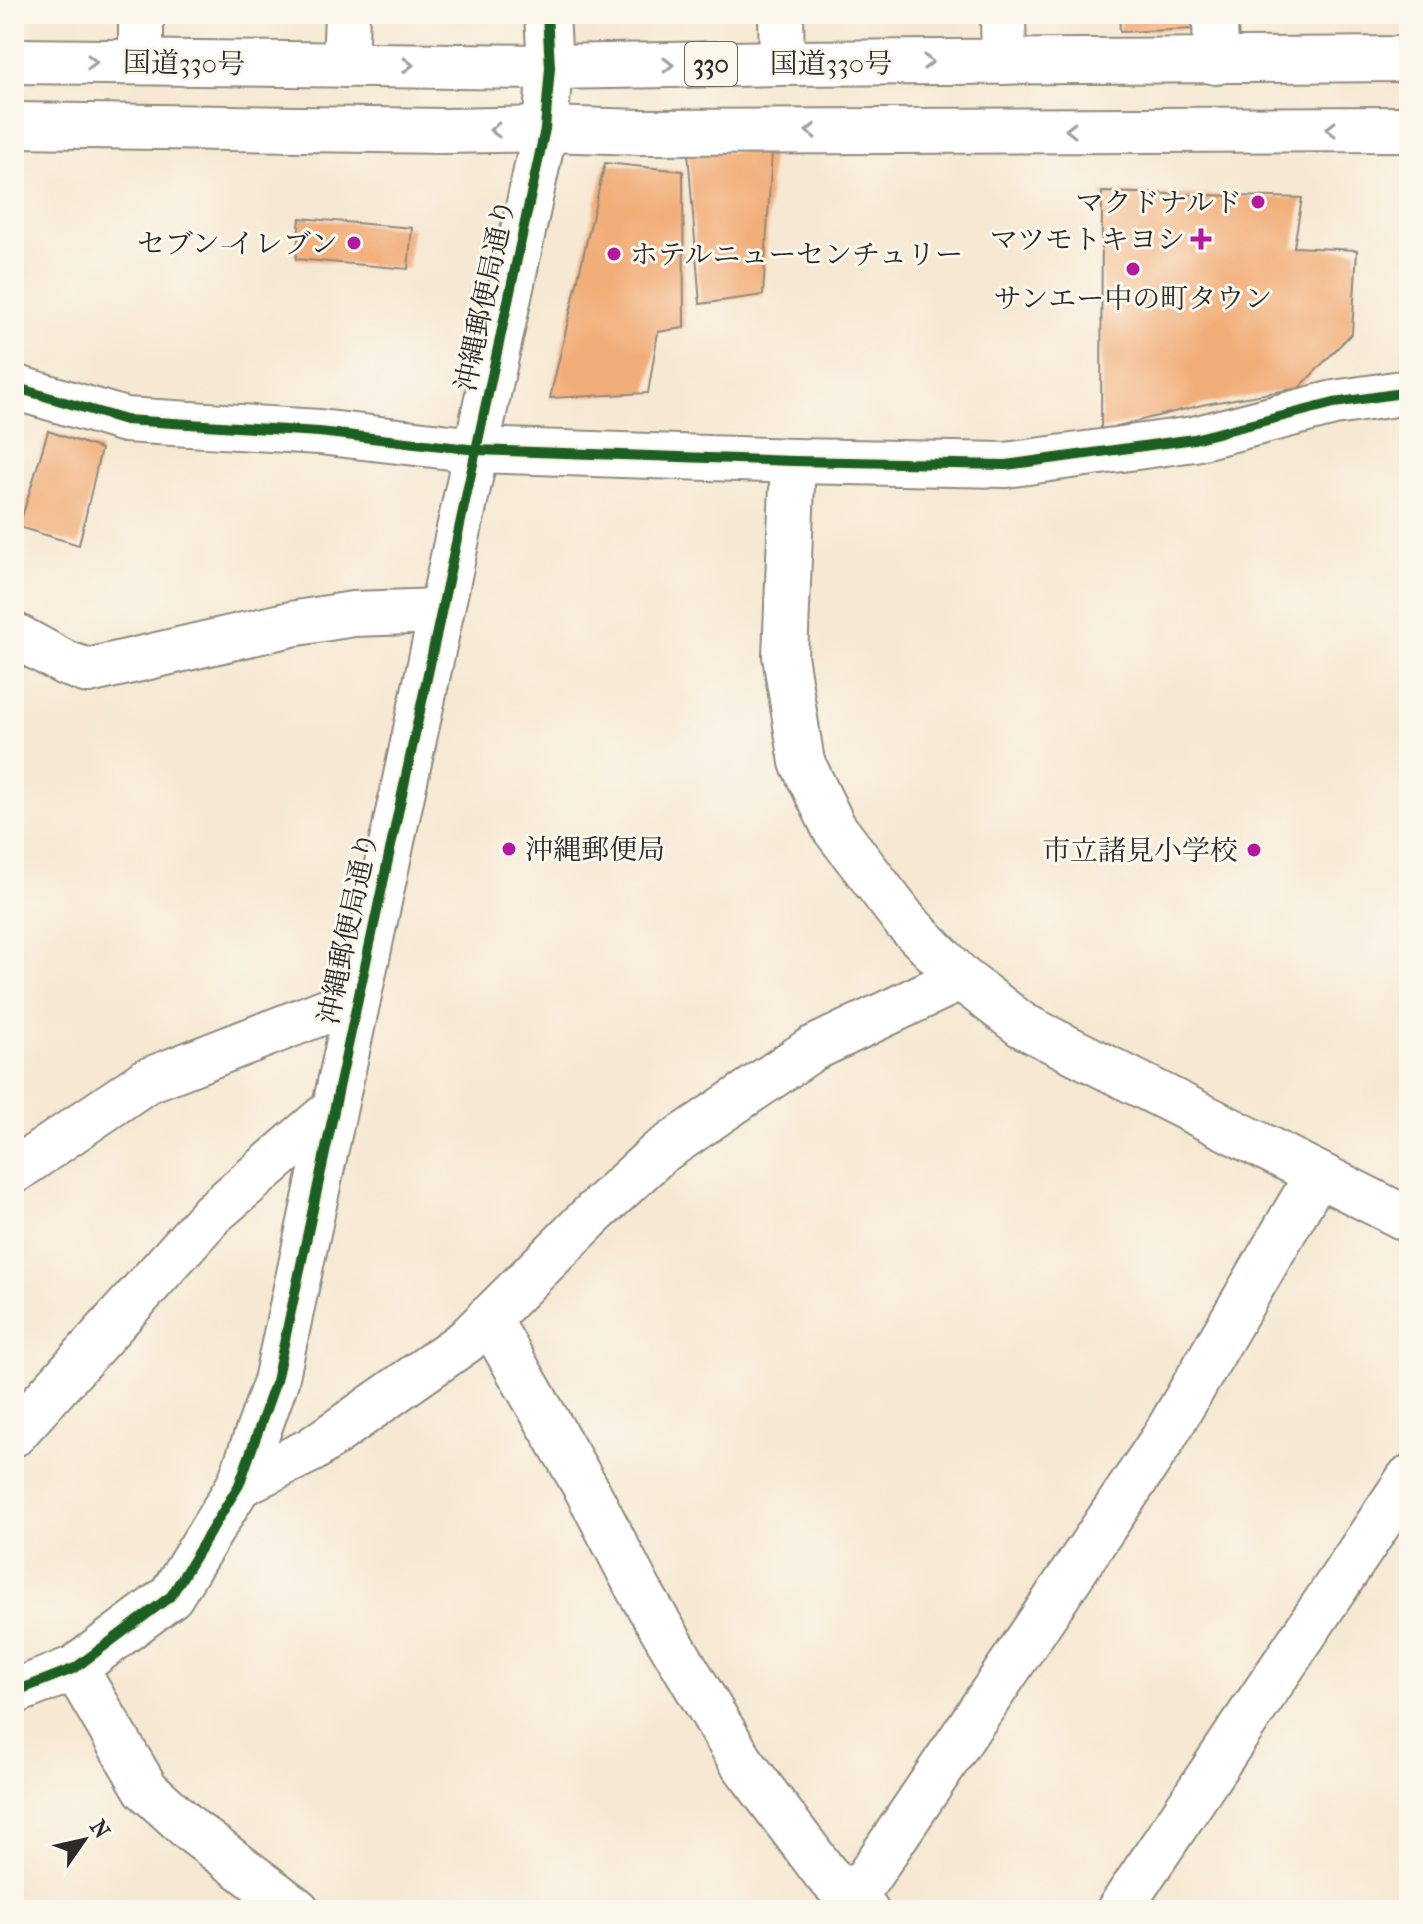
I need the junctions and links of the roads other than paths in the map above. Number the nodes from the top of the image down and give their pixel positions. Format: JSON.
{"nodes":[{"id":1,"x":141,"y":14,"type":"edge"},
{"id":2,"x":347,"y":14,"type":"edge"},
{"id":3,"x":547,"y":14,"type":"edge"},
{"id":4,"x":781,"y":14,"type":"edge"},
{"id":5,"x":1003,"y":14,"type":"edge"},
{"id":6,"x":1215,"y":14,"type":"edge"},
{"id":7,"x":1409,"y":59,"type":"edge"},
{"id":8,"x":14,"y":61,"type":"edge"},
{"id":9,"x":141,"y":62,"type":"junction"},
{"id":10,"x":1004,"y":62,"type":"junction"},
{"id":11,"x":1216,"y":62,"type":"junction"},
{"id":12,"x":782,"y":63,"type":"junction"},
{"id":13,"x":345,"y":65,"type":"junction"},
{"id":14,"x":550,"y":67,"type":"junction"},
{"id":15,"x":14,"y":125,"type":"edge"},
{"id":16,"x":545,"y":129,"type":"junction"},
{"id":17,"x":1409,"y":129,"type":"edge"},
{"id":18,"x":14,"y":387,"type":"edge"},
{"id":19,"x":1409,"y":392,"type":"edge"},
{"id":20,"x":477,"y":450,"type":"junction"},
{"id":21,"x":793,"y":461,"type":"junction"},
{"id":22,"x":441,"y":611,"type":"junction"},
{"id":23,"x":14,"y":635,"type":"edge"},
{"id":24,"x":961,"y":978,"type":"junction"},
{"id":25,"x":357,"y":999,"type":"junction"},
{"id":26,"x":333,"y":1110,"type":"junction"},
{"id":27,"x":14,"y":1171,"type":"edge"},
{"id":28,"x":1317,"y":1175,"type":"junction"},
{"id":29,"x":1409,"y":1220,"type":"edge"},
{"id":30,"x":488,"y":1318,"type":"junction"},
{"id":31,"x":14,"y":1434,"type":"edge"},
{"id":32,"x":1409,"y":1478,"type":"edge"},
{"id":33,"x":239,"y":1485,"type":"junction"},
{"id":34,"x":75,"y":1668,"type":"junction"},
{"id":35,"x":14,"y":1692,"type":"edge"},
{"id":36,"x":855,"y":1907,"type":"edge"},
{"id":37,"x":297,"y":1910,"type":"edge"},
{"id":38,"x":1119,"y":1910,"type":"edge"}],
"edges":[{"from":1,"to":9,"type":"main road"},
{"from":2,"to":13,"type":"main road"},
{"from":3,"to":14,"type":"main road","name":"沖縄郵便局通り"},
{"from":4,"to":12,"type":"main road"},
{"from":5,"to":10,"type":"main road"},
{"from":6,"to":11,"type":"main road"},
{"from":7,"to":11,"type":"main road","name":"国道330号","number":"330"},
{"from":8,"to":9,"type":"main road","name":"国道330号","number":"330","one_way":true},
{"from":9,"to":13,"type":"main road","name":"国道330号","number":"330"},
{"from":10,"to":11,"type":"main road","name":"国道330号","number":"330"},
{"from":12,"to":10,"type":"main road","name":"国道330号","number":"330","one_way":true},
{"from":14,"to":12,"type":"main road","name":"国道330号","number":"330","one_way":true},
{"from":13,"to":14,"type":"main road","name":"国道330号","number":"330","one_way":true},
{"from":14,"to":16,"type":"main road","name":"沖縄郵便局通り"},
{"from":16,"to":15,"type":"main road","one_way":true},
{"from":17,"to":16,"type":"main road","one_way":true},
{"from":16,"to":20,"type":"main road","name":"沖縄郵便局通り"},
{"from":18,"to":20,"type":"main road"},
{"from":19,"to":21,"type":"main road"},
{"from":20,"to":21,"type":"main road"},
{"from":20,"to":22,"type":"main road","name":"沖縄郵便局通り"},
{"from":21,"to":24,"type":"main road"},
{"from":22,"to":23,"type":"main road"},
{"from":22,"to":25,"type":"main road","name":"沖縄郵便局通り"},
{"from":24,"to":28,"type":"main road"},
{"from":24,"to":30,"type":"main road"},
{"from":25,"to":26,"type":"main road","name":"沖縄郵便局通り"},
{"from":25,"to":27,"type":"main road"},
{"from":26,"to":31,"type":"main road"},
{"from":26,"to":33,"type":"main road","name":"沖縄郵便局通り"},
{"from":28,"to":29,"type":"main road"},
{"from":28,"to":36,"type":"main road"},
{"from":30,"to":33,"type":"main road"},
{"from":30,"to":36,"type":"main road"},
{"from":32,"to":38,"type":"main road"},
{"from":33,"to":34,"type":"main road","name":"沖縄郵便局通り"},
{"from":34,"to":35,"type":"main road","name":"沖縄郵便局通り"},
{"from":34,"to":37,"type":"main road"}]}
